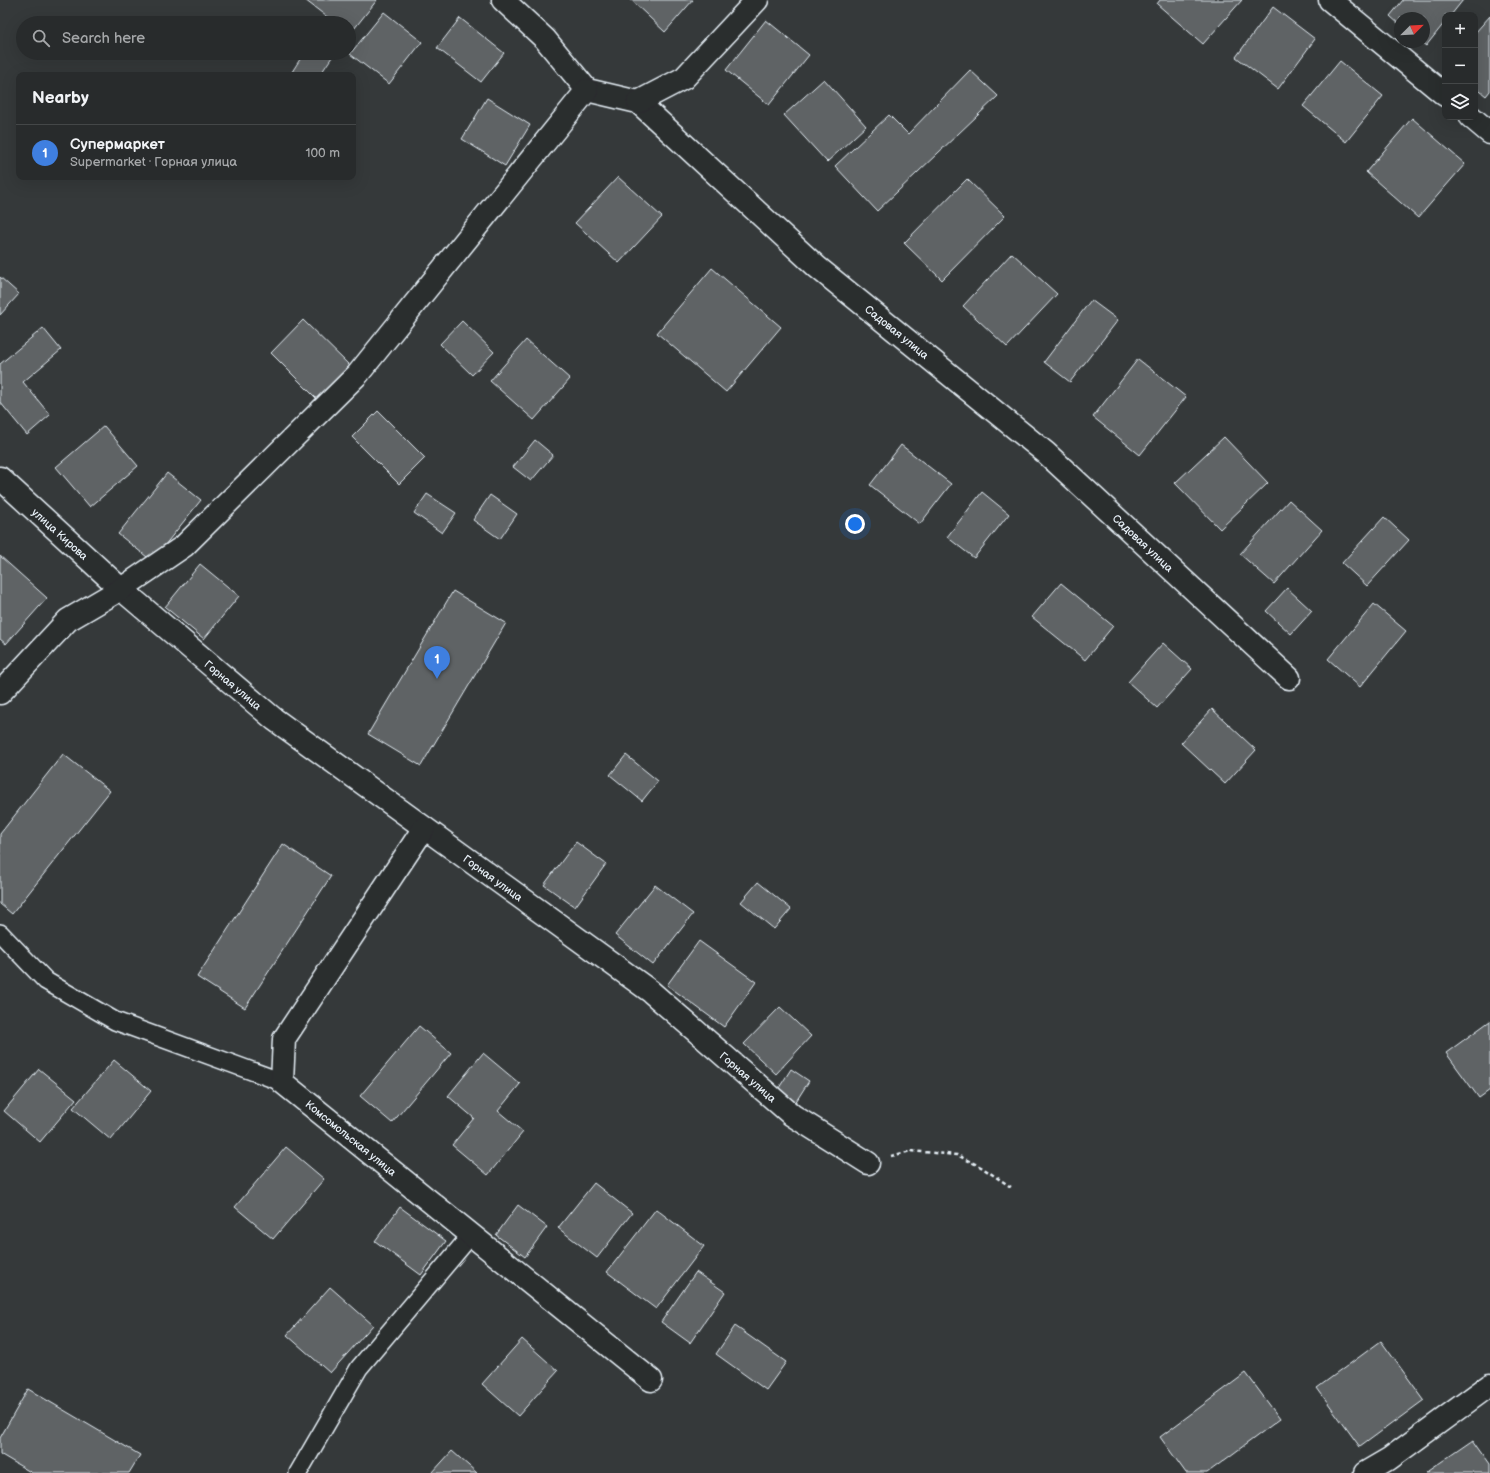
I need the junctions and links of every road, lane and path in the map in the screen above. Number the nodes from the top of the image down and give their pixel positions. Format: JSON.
{"nodes":[{"id":1,"x":503,"y":0,"type":"edge"},
{"id":2,"x":758,"y":0,"type":"edge"},
{"id":3,"x":1330,"y":0,"type":"edge"},
{"id":4,"x":587,"y":90,"type":"junction"},
{"id":5,"x":1442,"y":93,"type":"edge"},
{"id":6,"x":638,"y":102,"type":"junction"},
{"id":7,"x":1475,"y":120,"type":"edge"},
{"id":8,"x":1490,"y":133,"type":"edge"},
{"id":9,"x":0,"y":478,"type":"edge"},
{"id":10,"x":121,"y":589,"type":"junction"},
{"id":11,"x":1289,"y":678,"type":"dead end"},
{"id":12,"x":0,"y":693,"type":"edge"},
{"id":13,"x":424,"y":828,"type":"junction"},
{"id":14,"x":0,"y":933,"type":"edge"},
{"id":15,"x":282,"y":1082,"type":"junction"},
{"id":16,"x":868,"y":1163,"type":"joint"},
{"id":17,"x":1011,"y":1187,"type":"dead end"},
{"id":18,"x":471,"y":1235,"type":"junction"},
{"id":19,"x":651,"y":1380,"type":"dead end"},
{"id":20,"x":1490,"y":1385,"type":"edge"},
{"id":21,"x":298,"y":1473,"type":"edge"},
{"id":22,"x":1365,"y":1473,"type":"edge"}],
"edges":[{"from":1,"to":4,"type":"street"},
{"from":2,"to":6,"type":"street"},
{"from":3,"to":5,"type":"street"},
{"from":4,"to":6,"type":"street","name":"Садовая улица"},
{"from":4,"to":10,"type":"street"},
{"from":6,"to":11,"type":"street","name":"Садовая улица"},
{"from":7,"to":8,"type":"street"},
{"from":9,"to":10,"type":"street","name":"улица Кирова"},
{"from":10,"to":12,"type":"street"},
{"from":10,"to":13,"type":"street","name":"Горная улица"},
{"from":13,"to":15,"type":"street"},
{"from":13,"to":16,"type":"street","name":"Горная улица"},
{"from":14,"to":15,"type":"lane"},
{"from":15,"to":18,"type":"street","name":"Комсомольская улица"},
{"from":16,"to":17,"type":"path"},
{"from":18,"to":19,"type":"street","name":"Комсомольская улица"},
{"from":18,"to":21,"type":"lane"},
{"from":20,"to":22,"type":"street"}]}
